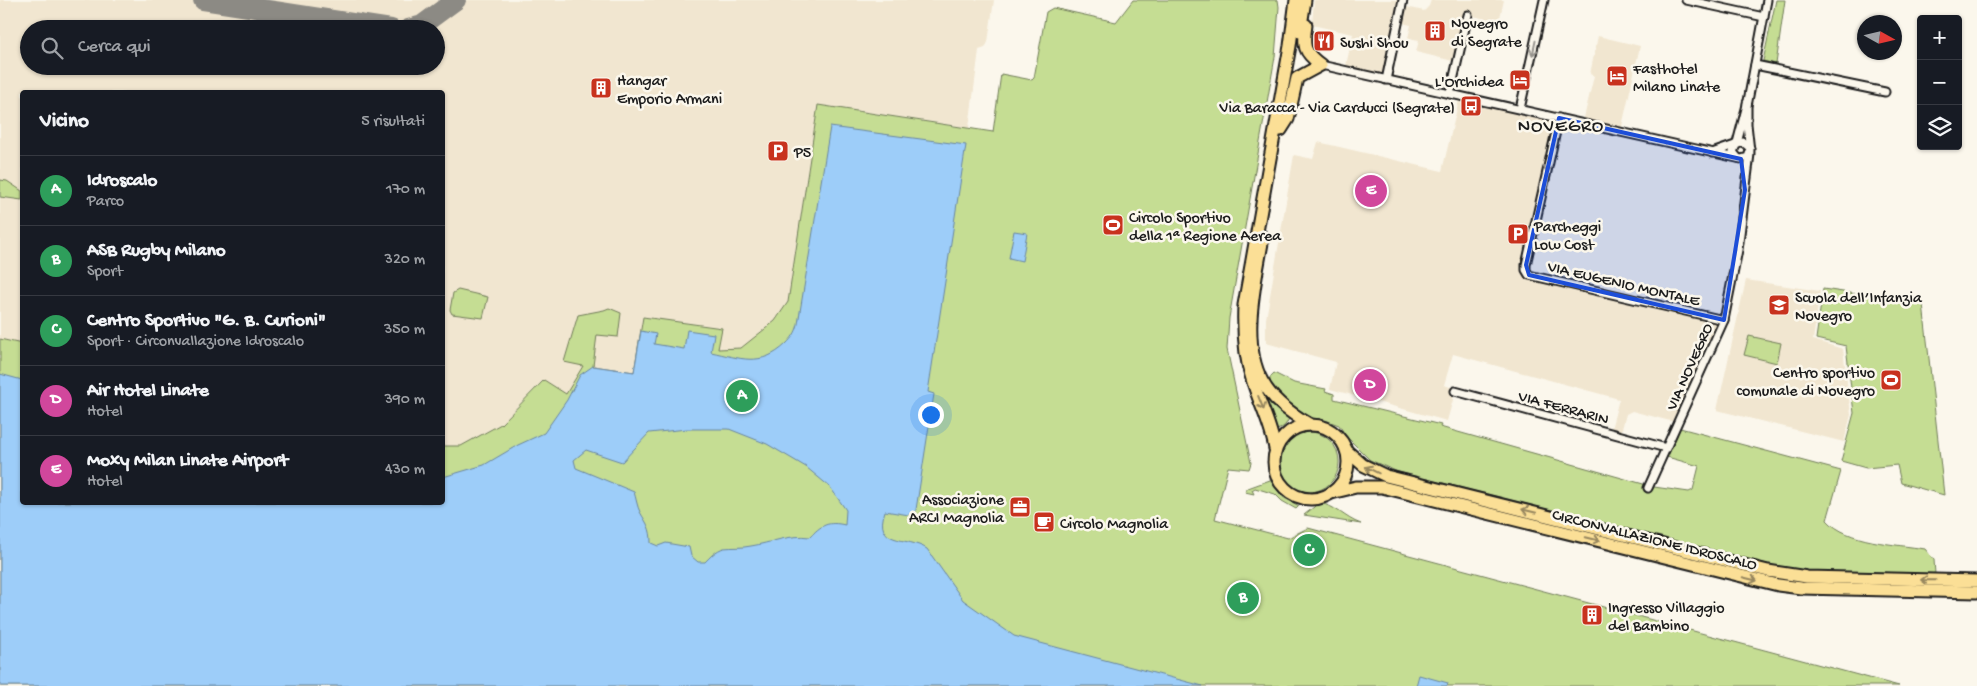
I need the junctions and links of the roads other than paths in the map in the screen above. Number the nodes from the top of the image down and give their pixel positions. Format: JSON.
{"nodes":[{"id":1,"x":1296,"y":0,"type":"edge"},
{"id":2,"x":1307,"y":0,"type":"edge"},
{"id":3,"x":1403,"y":0,"type":"edge"},
{"id":4,"x":1544,"y":0,"type":"edge"},
{"id":5,"x":1686,"y":0,"type":"edge"},
{"id":6,"x":1767,"y":0,"type":"edge"},
{"id":7,"x":1468,"y":14,"type":"dead end"},
{"id":8,"x":1764,"y":17,"type":"junction"},
{"id":9,"x":1320,"y":65,"type":"junction"},
{"id":10,"x":1755,"y":65,"type":"junction"},
{"id":11,"x":1386,"y":80,"type":"junction"},
{"id":12,"x":1886,"y":92,"type":"dead end"},
{"id":13,"x":1450,"y":94,"type":"junction"},
{"id":14,"x":1747,"y":103,"type":"junction"},
{"id":15,"x":1520,"y":109,"type":"junction"},
{"id":16,"x":1559,"y":118,"type":"junction"},
{"id":17,"x":1281,"y":130,"type":"junction"},
{"id":18,"x":1736,"y":144,"type":"junction"},
{"id":19,"x":1750,"y":150,"type":"junction"},
{"id":20,"x":1712,"y":153,"type":"junction"},
{"id":21,"x":1739,"y":159,"type":"junction"},
{"id":22,"x":1745,"y":190,"type":"junction"},
{"id":23,"x":1724,"y":320,"type":"junction"},
{"id":24,"x":1455,"y":391,"type":"dead end"},
{"id":25,"x":1309,"y":424,"type":"junction"},
{"id":26,"x":1666,"y":448,"type":"junction"},
{"id":27,"x":1276,"y":449,"type":"junction"},
{"id":28,"x":1346,"y":450,"type":"junction"},
{"id":29,"x":1648,"y":488,"type":"dead end"},
{"id":30,"x":1331,"y":494,"type":"junction"},
{"id":31,"x":1977,"y":582,"type":"edge"},
{"id":32,"x":1977,"y":592,"type":"edge"}],
"edges":[{"from":1,"to":27,"type":"main road","one_way":true},
{"from":2,"to":9,"type":"main road"},
{"from":2,"to":17,"type":"main road"},
{"from":3,"to":11,"type":"street"},
{"from":4,"to":15,"type":"street","one_way":true},
{"from":5,"to":8,"type":"street"},
{"from":6,"to":8,"type":"street","name":"VIA NOVEGRO"},
{"from":7,"to":13,"type":"street"},
{"from":8,"to":10,"type":"street","name":"VIA NOVEGRO"},
{"from":9,"to":11,"type":"street"},
{"from":9,"to":17,"type":"main road"},
{"from":10,"to":12,"type":"street"},
{"from":10,"to":14,"type":"street","name":"VIA NOVEGRO"},
{"from":11,"to":13,"type":"street"},
{"from":13,"to":15,"type":"street"},
{"from":14,"to":18,"type":"street","name":"VIA NOVEGRO"},
{"from":14,"to":19,"type":"street","name":"VIA NOVEGRO"},
{"from":15,"to":16,"type":"street"},
{"from":16,"to":20,"type":"street"},
{"from":16,"to":23,"type":"street","name":"VIA EUGENIO MONTALE","one_way":true},
{"from":17,"to":25,"type":"main road"},
{"from":18,"to":19,"type":"street"},
{"from":18,"to":20,"type":"street"},
{"from":18,"to":21,"type":"street"},
{"from":19,"to":21,"type":"street"},
{"from":19,"to":22,"type":"street","name":"VIA NOVEGRO"},
{"from":20,"to":21,"type":"street"},
{"from":21,"to":22,"type":"street","name":"VIA NOVEGRO"},
{"from":22,"to":23,"type":"street","name":"VIA NOVEGRO"},
{"from":23,"to":26,"type":"street","name":"VIA NOVEGRO"},
{"from":24,"to":26,"type":"street","name":"VIA FERRARIN"},
{"from":25,"to":27,"type":"main road"},
{"from":25,"to":28,"type":"main road"},
{"from":26,"to":29,"type":"street","name":"VIA NOVEGRO"},
{"from":27,"to":30,"type":"main road"},
{"from":28,"to":30,"type":"main road"},
{"from":31,"to":28,"type":"main road","name":"CIRCONVALLAZIONE IDROSCALO","one_way":true},
{"from":30,"to":32,"type":"main road","name":"CIRCONVALLAZIONE IDROSCALO","one_way":true}]}
